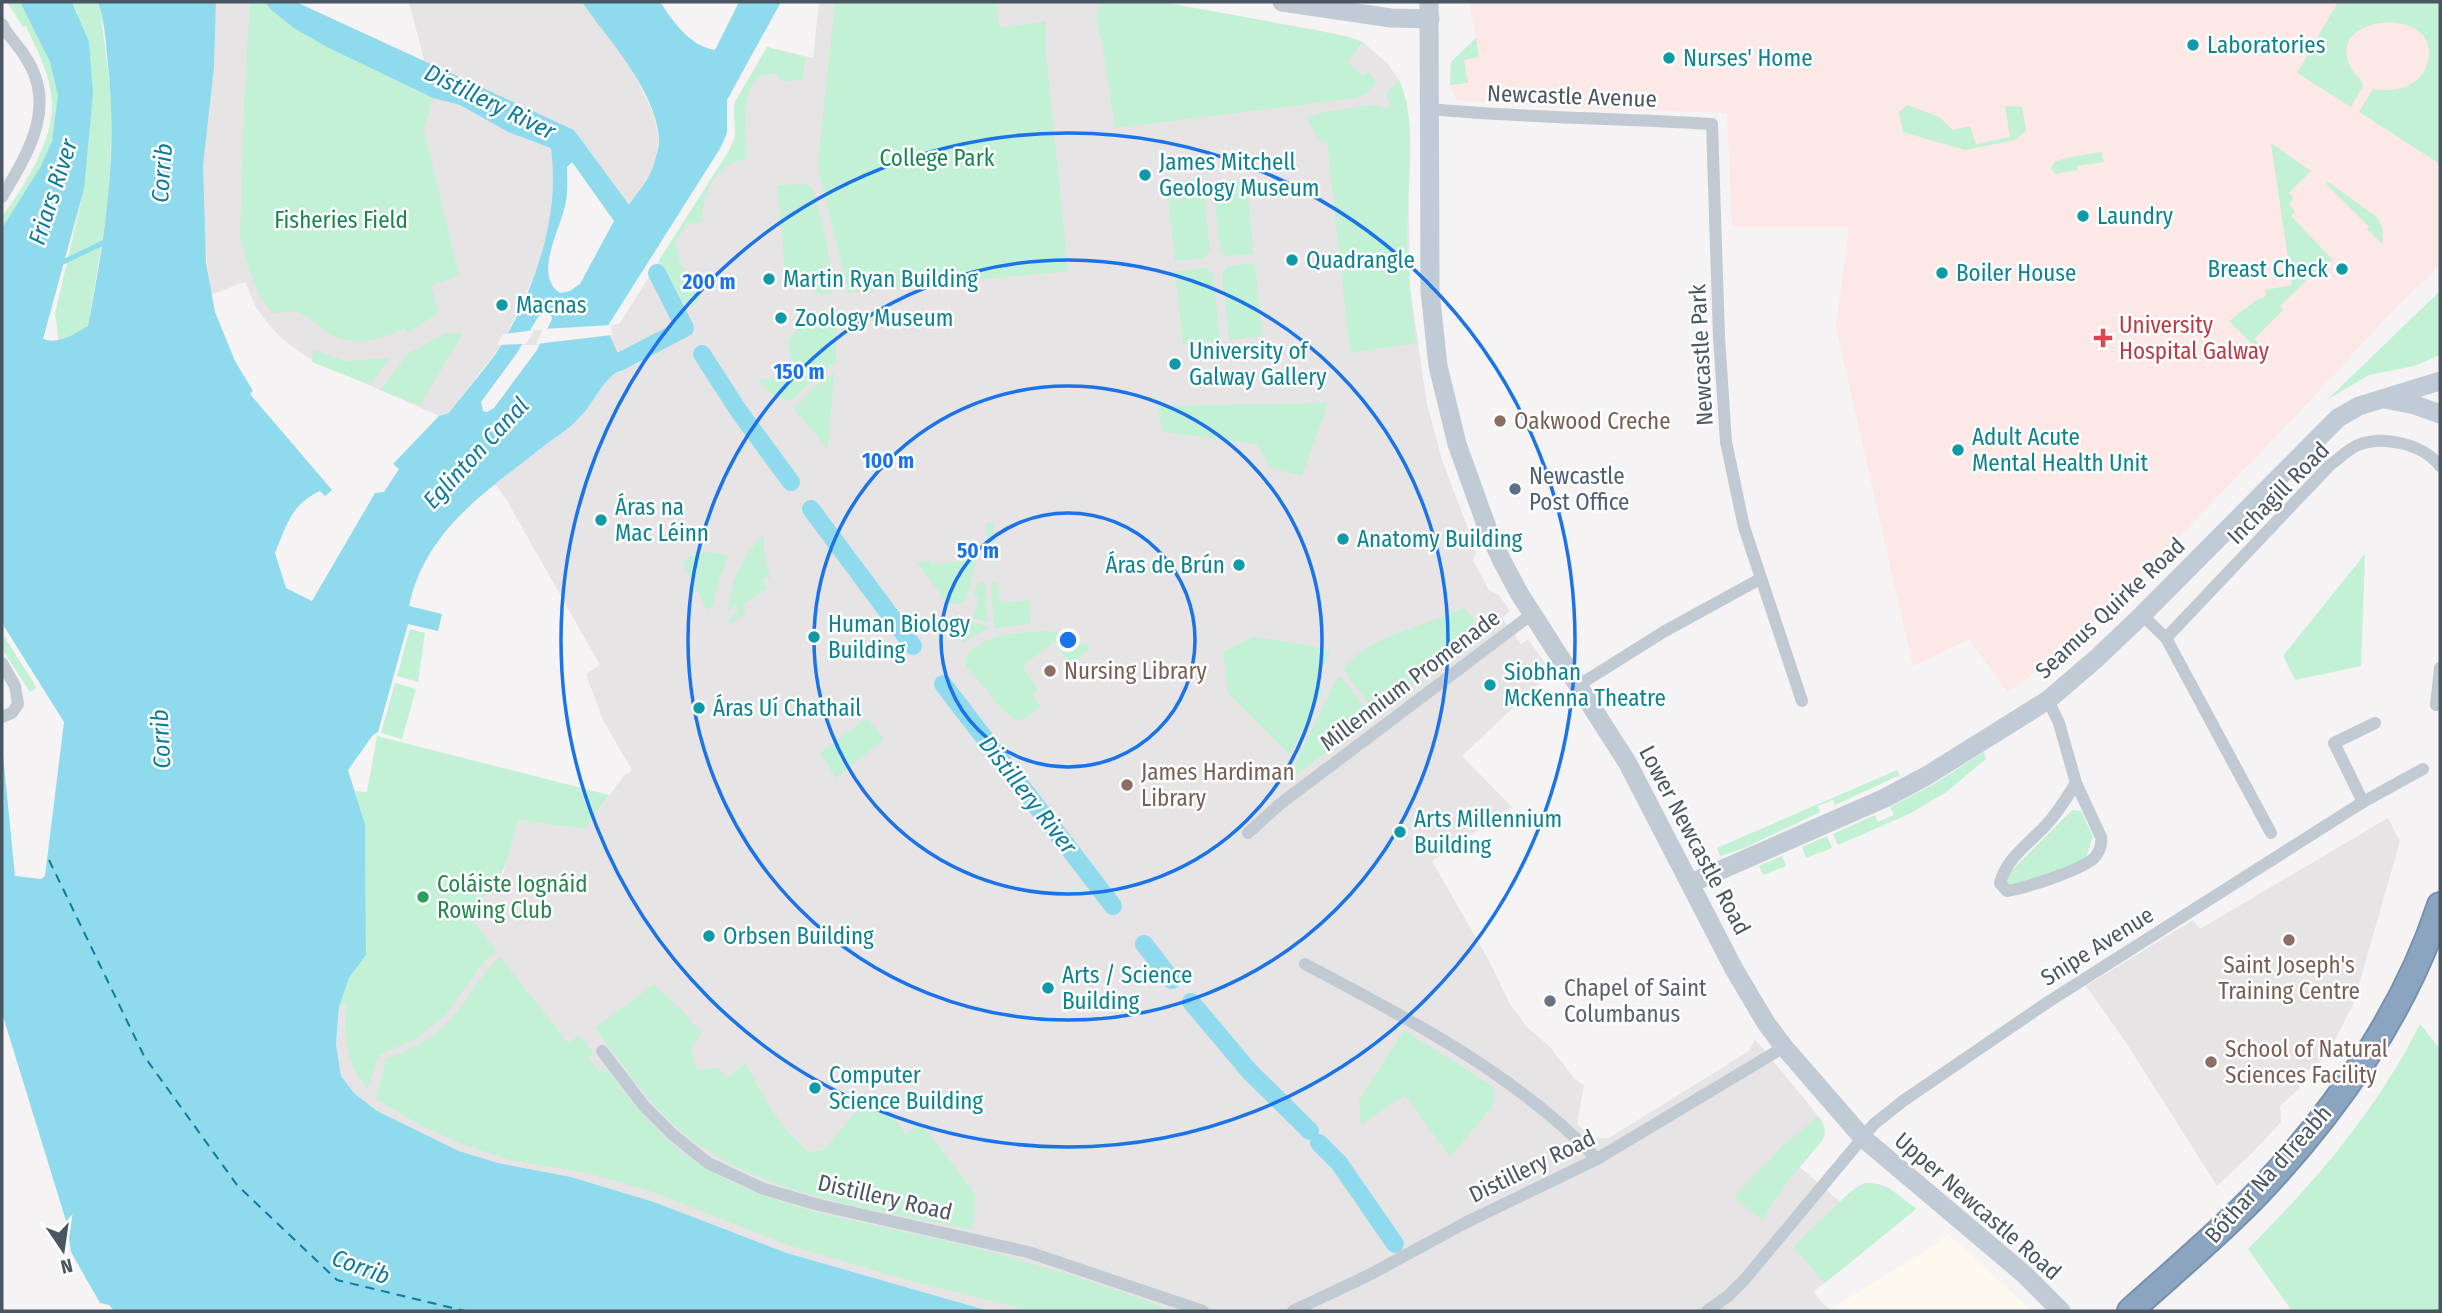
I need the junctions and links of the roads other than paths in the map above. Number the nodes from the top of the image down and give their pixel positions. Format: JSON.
{"nodes":[{"id":1,"x":1282,"y":2,"type":"edge"},
{"id":2,"x":1429,"y":10,"type":"edge"},
{"id":3,"x":2,"y":24,"type":"edge"},
{"id":4,"x":6,"y":44,"type":"edge"},
{"id":5,"x":1430,"y":110,"type":"junction"},
{"id":6,"x":1712,"y":124,"type":"joint"},
{"id":7,"x":2,"y":197,"type":"edge"},
{"id":8,"x":2440,"y":381,"type":"edge"},
{"id":9,"x":2380,"y":399,"type":"junction"},
{"id":10,"x":2440,"y":414,"type":"edge"},
{"id":11,"x":2440,"y":466,"type":"edge"},
{"id":12,"x":1760,"y":579,"type":"junction"},
{"id":13,"x":1532,"y":614,"type":"junction"},
{"id":14,"x":2143,"y":615,"type":"junction"},
{"id":15,"x":2166,"y":638,"type":"junction"},
{"id":16,"x":2,"y":663,"type":"edge"},
{"id":17,"x":2440,"y":668,"type":"edge"},
{"id":18,"x":1579,"y":685,"type":"junction"},
{"id":19,"x":2048,"y":700,"type":"junction"},
{"id":20,"x":1802,"y":701,"type":"dead end"},
{"id":21,"x":2436,"y":705,"type":"dead end"},
{"id":22,"x":2,"y":718,"type":"edge"},
{"id":23,"x":2375,"y":723,"type":"dead end"},
{"id":24,"x":2423,"y":769,"type":"dead end"},
{"id":25,"x":2076,"y":783,"type":"junction"},
{"id":26,"x":2362,"y":802,"type":"junction"},
{"id":27,"x":1248,"y":833,"type":"dead end"},
{"id":28,"x":2271,"y":833,"type":"dead end"},
{"id":29,"x":1691,"y":884,"type":"junction"},
{"id":30,"x":2440,"y":905,"type":"edge"},
{"id":31,"x":1305,"y":964,"type":"dead end"},
{"id":32,"x":1784,"y":1047,"type":"junction"},
{"id":33,"x":602,"y":1051,"type":"dead end"},
{"id":34,"x":1863,"y":1138,"type":"junction"},
{"id":35,"x":1597,"y":1159,"type":"junction"},
{"id":36,"x":1319,"y":1306,"type":"edge"},
{"id":37,"x":1203,"y":1311,"type":"edge"},
{"id":38,"x":1293,"y":1311,"type":"edge"},
{"id":39,"x":1707,"y":1311,"type":"edge"},
{"id":40,"x":2061,"y":1311,"type":"edge"},
{"id":41,"x":2130,"y":1311,"type":"edge"}],
"edges":[{"from":1,"to":2,"type":"main road"},
{"from":2,"to":5,"type":"main road","name":"Lower Newcastle Road"},
{"from":3,"to":4,"type":"street"},
{"from":4,"to":7,"type":"street"},
{"from":5,"to":6,"type":"street","name":"Newcastle Avenue"},
{"from":5,"to":13,"type":"main road","name":"Lower Newcastle Road"},
{"from":6,"to":12,"type":"street","name":"Newcastle Park"},
{"from":8,"to":9,"type":"main road","name":"Seamus Quirke Road"},
{"from":9,"to":10,"type":"main road"},
{"from":9,"to":14,"type":"main road","name":"Seamus Quirke Road"},
{"from":11,"to":15,"type":"street","name":"Inchagill Road"},
{"from":12,"to":18,"type":"street"},
{"from":12,"to":20,"type":"street","name":"Newcastle Park"},
{"from":13,"to":18,"type":"main road","name":"Lower Newcastle Road"},
{"from":13,"to":27,"type":"street","name":"Millennium Promenade"},
{"from":14,"to":15,"type":"street"},
{"from":14,"to":19,"type":"main road","name":"Seamus Quirke Road"},
{"from":15,"to":28,"type":"street"},
{"from":16,"to":22,"type":"street"},
{"from":17,"to":21,"type":"street"},
{"from":18,"to":29,"type":"main road","name":"Lower Newcastle Road"},
{"from":19,"to":25,"type":"street"},
{"from":19,"to":29,"type":"main road","name":"Seamus Quirke Road"},
{"from":23,"to":26,"type":"street"},
{"from":24,"to":26,"type":"street","name":"Snipe Avenue"},
{"from":25,"to":25,"type":"street"},
{"from":26,"to":34,"type":"street","name":"Snipe Avenue"},
{"from":29,"to":32,"type":"main road","name":"Lower Newcastle Road"},
{"from":30,"to":41,"type":"highway","name":"Bóthar Na dTreabh"},
{"from":31,"to":35,"type":"street"},
{"from":32,"to":34,"type":"main road","name":"Lower Newcastle Road"},
{"from":32,"to":35,"type":"street","name":"Distillery Road"},
{"from":33,"to":37,"type":"street","name":"Distillery Road"},
{"from":34,"to":39,"type":"street","name":"Snipe Avenue"},
{"from":34,"to":40,"type":"main road","name":"Upper Newcastle Road"},
{"from":35,"to":36,"type":"street","name":"Distillery Road"},
{"from":36,"to":38,"type":"street","name":"Distillery Road"}]}
